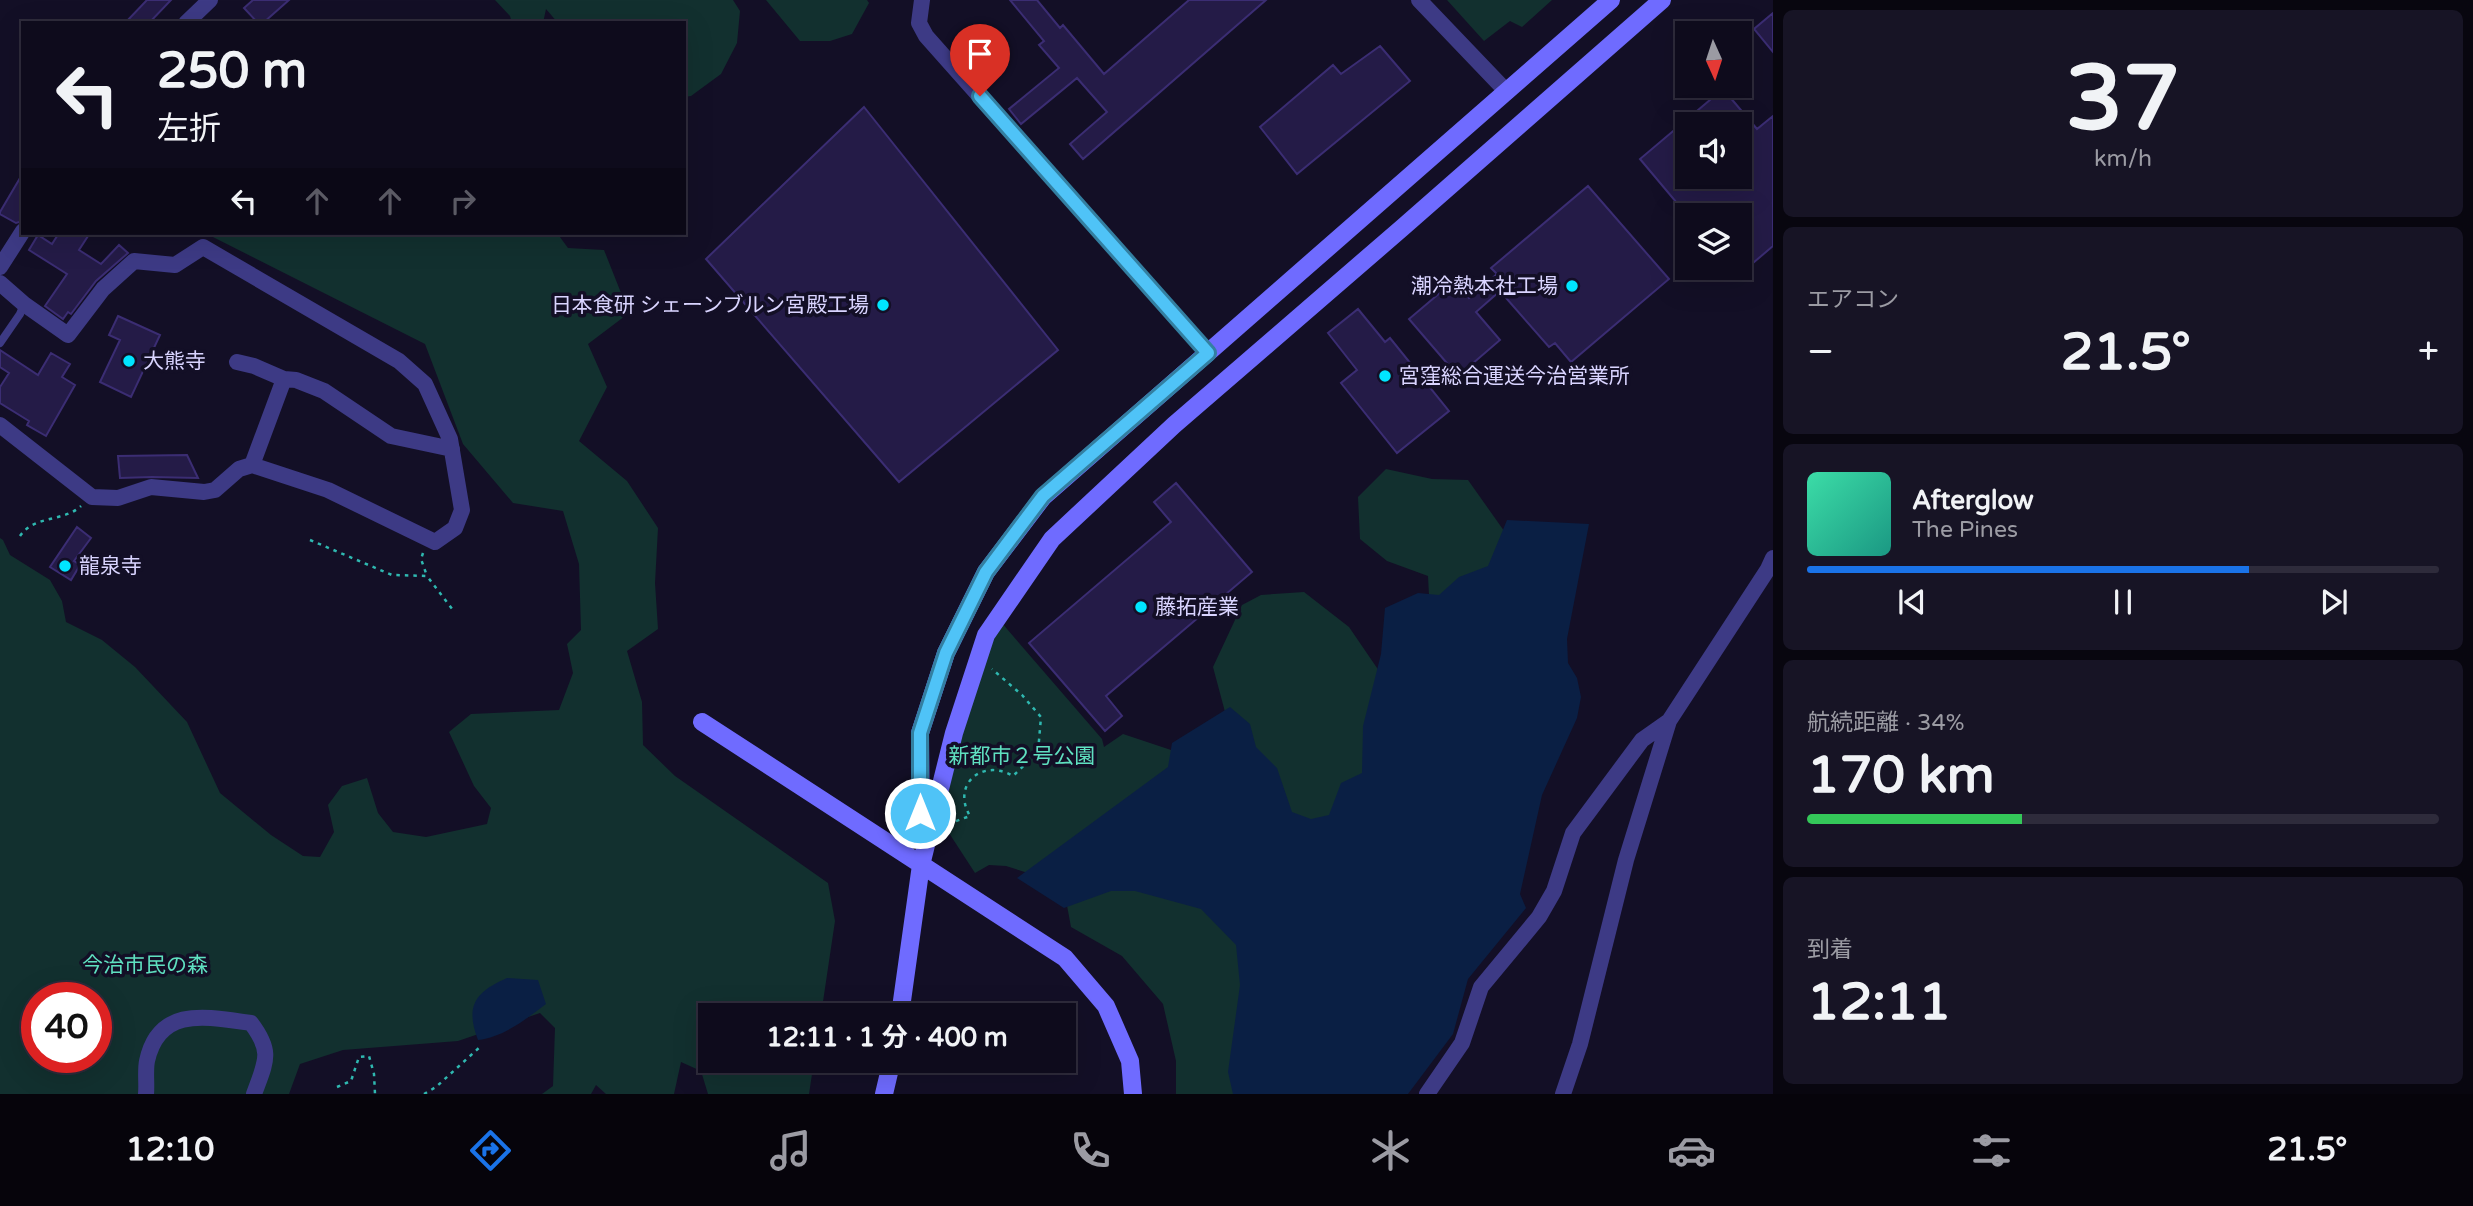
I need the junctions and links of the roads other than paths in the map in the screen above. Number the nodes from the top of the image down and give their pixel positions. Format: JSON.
{"nodes":[{"id":1,"x":210,"y":0,"type":"edge"},
{"id":2,"x":922,"y":0,"type":"edge"},
{"id":3,"x":1419,"y":0,"type":"edge"},
{"id":4,"x":1611,"y":0,"type":"edge"},
{"id":5,"x":1662,"y":0,"type":"edge"},
{"id":6,"x":188,"y":21,"type":"edge"},
{"id":7,"x":1507,"y":92,"type":"junction"},
{"id":8,"x":21,"y":234,"type":"edge"},
{"id":9,"x":0,"y":267,"type":"edge"},
{"id":10,"x":0,"y":283,"type":"edge"},
{"id":11,"x":24,"y":304,"type":"junction"},
{"id":12,"x":0,"y":343,"type":"edge"},
{"id":13,"x":1208,"y":353,"type":"junction"},
{"id":14,"x":237,"y":362,"type":"dead end"},
{"id":15,"x":284,"y":379,"type":"junction"},
{"id":16,"x":0,"y":425,"type":"edge"},
{"id":17,"x":452,"y":449,"type":"junction"},
{"id":18,"x":252,"y":465,"type":"junction"},
{"id":19,"x":1773,"y":558,"type":"edge"},
{"id":20,"x":1669,"y":721,"type":"junction"},
{"id":21,"x":702,"y":722,"type":"dead end"},
{"id":22,"x":921,"y":865,"type":"junction"},
{"id":23,"x":902,"y":1003,"type":"edge"},
{"id":24,"x":889,"y":1073,"type":"edge"},
{"id":25,"x":146,"y":1094,"type":"edge"},
{"id":26,"x":254,"y":1094,"type":"edge"},
{"id":27,"x":884,"y":1094,"type":"edge"},
{"id":28,"x":1133,"y":1094,"type":"edge"},
{"id":29,"x":1427,"y":1094,"type":"edge"},
{"id":30,"x":1563,"y":1094,"type":"edge"}],
"edges":[{"from":1,"to":6,"type":"street"},
{"from":2,"to":13,"type":"street"},
{"from":3,"to":7,"type":"street"},
{"from":4,"to":7,"type":"street"},
{"from":5,"to":22,"type":"street"},
{"from":7,"to":13,"type":"street"},
{"from":8,"to":9,"type":"street"},
{"from":10,"to":11,"type":"street"},
{"from":11,"to":12,"type":"lane"},
{"from":11,"to":17,"type":"street"},
{"from":13,"to":22,"type":"street"},
{"from":14,"to":15,"type":"street"},
{"from":15,"to":17,"type":"street"},
{"from":15,"to":18,"type":"street"},
{"from":16,"to":18,"type":"street"},
{"from":17,"to":18,"type":"street"},
{"from":19,"to":20,"type":"street"},
{"from":20,"to":29,"type":"street"},
{"from":20,"to":30,"type":"street"},
{"from":21,"to":22,"type":"street"},
{"from":22,"to":23,"type":"street"},
{"from":22,"to":28,"type":"street"},
{"from":24,"to":27,"type":"street"},
{"from":25,"to":26,"type":"street"}]}
